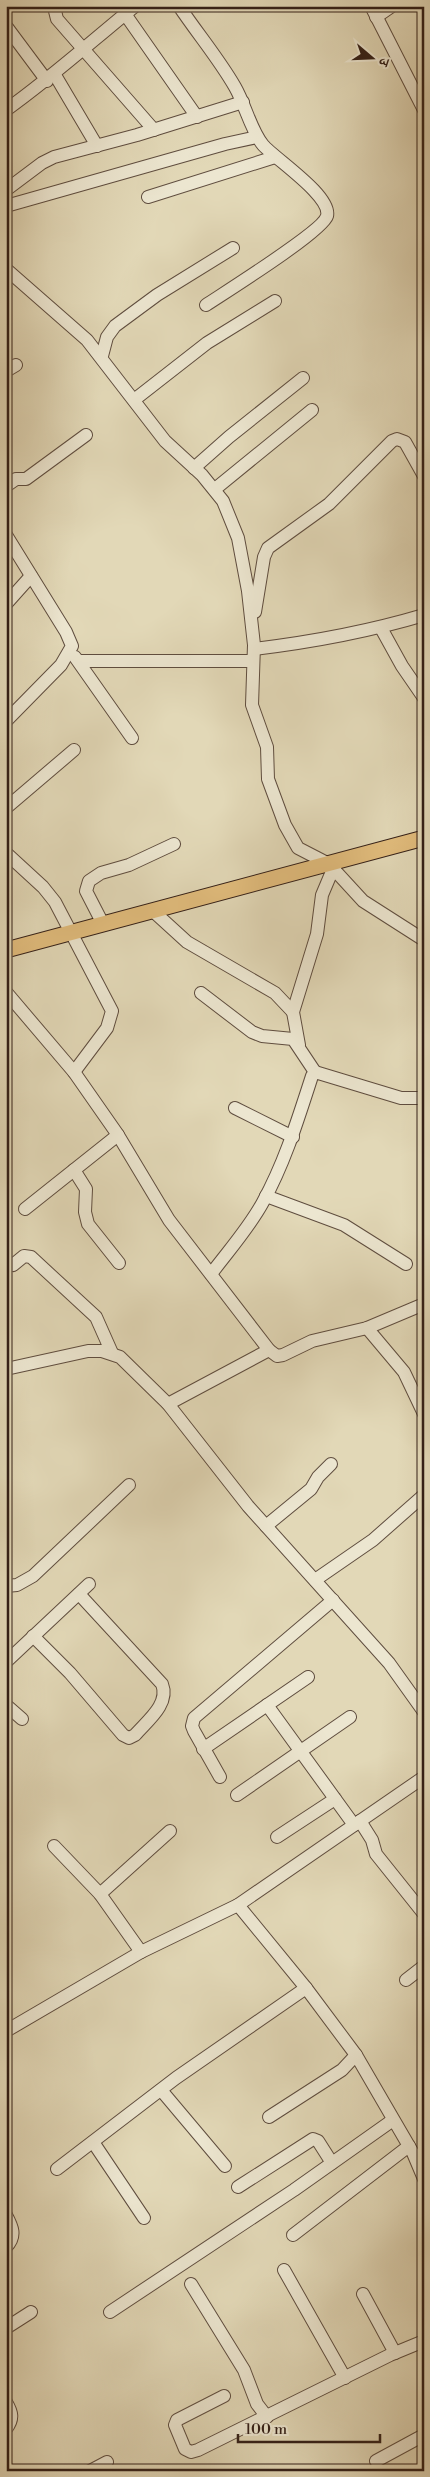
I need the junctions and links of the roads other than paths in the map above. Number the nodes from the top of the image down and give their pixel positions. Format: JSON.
{"nodes":[{"id":1,"x":59,"y":6,"type":"edge"},
{"id":2,"x":179,"y":6,"type":"edge"},
{"id":3,"x":392,"y":6,"type":"edge"},
{"id":4,"x":130,"y":10,"type":"edge"},
{"id":5,"x":374,"y":12,"type":"edge"},
{"id":6,"x":6,"y":26,"type":"edge"},
{"id":7,"x":83,"y":48,"type":"junction"},
{"id":8,"x":51,"y":78,"type":"junction"},
{"id":9,"x":243,"y":102,"type":"junction"},
{"id":10,"x":6,"y":110,"type":"edge"},
{"id":11,"x":424,"y":110,"type":"edge"},
{"id":12,"x":197,"y":116,"type":"junction"},
{"id":13,"x":154,"y":130,"type":"junction"},
{"id":14,"x":256,"y":133,"type":"junction"},
{"id":15,"x":97,"y":146,"type":"junction"},
{"id":16,"x":275,"y":157,"type":"junction"},
{"id":17,"x":6,"y":190,"type":"edge"},
{"id":18,"x":148,"y":197,"type":"dead end"},
{"id":19,"x":6,"y":206,"type":"edge"},
{"id":20,"x":233,"y":248,"type":"dead end"},
{"id":21,"x":6,"y":269,"type":"edge"},
{"id":22,"x":275,"y":300,"type":"dead end"},
{"id":23,"x":206,"y":306,"type":"dead end"},
{"id":24,"x":102,"y":356,"type":"junction"},
{"id":25,"x":303,"y":378,"type":"dead end"},
{"id":26,"x":134,"y":400,"type":"junction"},
{"id":27,"x":312,"y":410,"type":"dead end"},
{"id":28,"x":86,"y":435,"type":"dead end"},
{"id":29,"x":194,"y":468,"type":"junction"},
{"id":30,"x":424,"y":476,"type":"edge"},
{"id":31,"x":6,"y":486,"type":"edge"},
{"id":32,"x":215,"y":489,"type":"junction"},
{"id":33,"x":6,"y":534,"type":"edge"},
{"id":34,"x":31,"y":576,"type":"junction"},
{"id":35,"x":6,"y":604,"type":"edge"},
{"id":36,"x":424,"y":615,"type":"edge"},
{"id":37,"x":253,"y":627,"type":"junction"},
{"id":38,"x":382,"y":628,"type":"junction"},
{"id":39,"x":70,"y":651,"type":"junction"},
{"id":40,"x":253,"y":655,"type":"junction"},
{"id":41,"x":79,"y":661,"type":"junction"},
{"id":42,"x":424,"y":698,"type":"edge"},
{"id":43,"x":6,"y":721,"type":"edge"},
{"id":44,"x":132,"y":738,"type":"dead end"},
{"id":45,"x":74,"y":750,"type":"dead end"},
{"id":46,"x":6,"y":808,"type":"edge"},
{"id":47,"x":424,"y":838,"type":"edge"},
{"id":48,"x":174,"y":844,"type":"dead end"},
{"id":49,"x":6,"y":854,"type":"edge"},
{"id":50,"x":331,"y":866,"type":"junction"},
{"id":51,"x":153,"y":911,"type":"junction"},
{"id":52,"x":103,"y":924,"type":"junction"},
{"id":53,"x":72,"y":933,"type":"junction"},
{"id":54,"x":424,"y":940,"type":"edge"},
{"id":55,"x":6,"y":950,"type":"edge"},
{"id":56,"x":6,"y":992,"type":"edge"},
{"id":57,"x":200,"y":993,"type":"dead end"},
{"id":58,"x":294,"y":1012,"type":"junction"},
{"id":59,"x":299,"y":1044,"type":"junction"},
{"id":60,"x":74,"y":1072,"type":"junction"},
{"id":61,"x":315,"y":1072,"type":"junction"},
{"id":62,"x":424,"y":1098,"type":"edge"},
{"id":63,"x":235,"y":1108,"type":"dead end"},
{"id":64,"x":118,"y":1135,"type":"junction"},
{"id":65,"x":293,"y":1137,"type":"junction"},
{"id":66,"x":74,"y":1170,"type":"junction"},
{"id":67,"x":266,"y":1196,"type":"junction"},
{"id":68,"x":25,"y":1209,"type":"dead end"},
{"id":69,"x":6,"y":1261,"type":"edge"},
{"id":70,"x":119,"y":1263,"type":"dead end"},
{"id":71,"x":406,"y":1264,"type":"dead end"},
{"id":72,"x":211,"y":1274,"type":"junction"},
{"id":73,"x":424,"y":1304,"type":"edge"},
{"id":74,"x":367,"y":1328,"type":"junction"},
{"id":75,"x":269,"y":1350,"type":"junction"},
{"id":76,"x":112,"y":1353,"type":"junction"},
{"id":77,"x":6,"y":1369,"type":"edge"},
{"id":78,"x":168,"y":1404,"type":"junction"},
{"id":79,"x":424,"y":1414,"type":"edge"},
{"id":80,"x":331,"y":1464,"type":"dead end"},
{"id":81,"x":129,"y":1485,"type":"dead end"},
{"id":82,"x":424,"y":1495,"type":"edge"},
{"id":83,"x":266,"y":1526,"type":"junction"},
{"id":84,"x":315,"y":1580,"type":"junction"},
{"id":85,"x":90,"y":1584,"type":"dead end"},
{"id":86,"x":6,"y":1586,"type":"edge"},
{"id":87,"x":79,"y":1594,"type":"junction"},
{"id":88,"x":333,"y":1600,"type":"junction"},
{"id":89,"x":33,"y":1636,"type":"junction"},
{"id":90,"x":6,"y":1662,"type":"edge"},
{"id":91,"x":308,"y":1677,"type":"dead end"},
{"id":92,"x":6,"y":1705,"type":"edge"},
{"id":93,"x":267,"y":1705,"type":"junction"},
{"id":94,"x":424,"y":1712,"type":"edge"},
{"id":95,"x":350,"y":1718,"type":"dead end"},
{"id":96,"x":22,"y":1719,"type":"dead end"},
{"id":97,"x":204,"y":1748,"type":"junction"},
{"id":98,"x":300,"y":1750,"type":"junction"},
{"id":99,"x":220,"y":1777,"type":"dead end"},
{"id":100,"x":424,"y":1777,"type":"edge"},
{"id":101,"x":237,"y":1795,"type":"dead end"},
{"id":102,"x":335,"y":1799,"type":"junction"},
{"id":103,"x":357,"y":1823,"type":"junction"},
{"id":104,"x":170,"y":1831,"type":"dead end"},
{"id":105,"x":277,"y":1837,"type":"dead end"},
{"id":106,"x":54,"y":1846,"type":"dead end"},
{"id":107,"x":100,"y":1894,"type":"junction"},
{"id":108,"x":238,"y":1905,"type":"junction"},
{"id":109,"x":424,"y":1914,"type":"edge"},
{"id":110,"x":141,"y":1952,"type":"junction"},
{"id":111,"x":424,"y":1966,"type":"edge"},
{"id":112,"x":406,"y":1980,"type":"dead end"},
{"id":113,"x":306,"y":1988,"type":"junction"},
{"id":114,"x":6,"y":2031,"type":"edge"},
{"id":115,"x":356,"y":2055,"type":"junction"},
{"id":116,"x":161,"y":2090,"type":"junction"},
{"id":117,"x":269,"y":2116,"type":"dead end"},
{"id":118,"x":393,"y":2120,"type":"junction"},
{"id":119,"x":93,"y":2142,"type":"junction"},
{"id":120,"x":409,"y":2146,"type":"junction"},
{"id":121,"x":332,"y":2163,"type":"junction"},
{"id":122,"x":225,"y":2166,"type":"dead end"},
{"id":123,"x":57,"y":2169,"type":"dead end"},
{"id":124,"x":424,"y":2179,"type":"edge"},
{"id":125,"x":238,"y":2187,"type":"dead end"},
{"id":126,"x":6,"y":2214,"type":"edge"},
{"id":127,"x":144,"y":2218,"type":"dead end"},
{"id":128,"x":293,"y":2235,"type":"dead end"},
{"id":129,"x":6,"y":2247,"type":"edge"},
{"id":130,"x":284,"y":2270,"type":"dead end"},
{"id":131,"x":192,"y":2284,"type":"dead end"},
{"id":132,"x":363,"y":2294,"type":"dead end"},
{"id":133,"x":31,"y":2312,"type":"dead end"},
{"id":134,"x":110,"y":2312,"type":"dead end"},
{"id":135,"x":6,"y":2328,"type":"edge"},
{"id":136,"x":424,"y":2341,"type":"edge"},
{"id":137,"x":395,"y":2353,"type":"junction"},
{"id":138,"x":345,"y":2378,"type":"junction"},
{"id":139,"x":224,"y":2396,"type":"dead end"},
{"id":140,"x":6,"y":2402,"type":"edge"},
{"id":141,"x":266,"y":2417,"type":"junction"},
{"id":142,"x":6,"y":2429,"type":"edge"},
{"id":143,"x":424,"y":2435,"type":"edge"},
{"id":144,"x":376,"y":2461,"type":"dead end"},
{"id":145,"x":107,"y":2462,"type":"dead end"},
{"id":146,"x":90,"y":2471,"type":"edge"}],
"edges":[{"from":1,"to":7,"type":"street"},
{"from":2,"to":9,"type":"street"},
{"from":3,"to":5,"type":"street"},
{"from":4,"to":7,"type":"street"},
{"from":4,"to":12,"type":"street"},
{"from":5,"to":11,"type":"street"},
{"from":6,"to":8,"type":"street"},
{"from":7,"to":8,"type":"street"},
{"from":7,"to":13,"type":"street"},
{"from":8,"to":10,"type":"street"},
{"from":8,"to":15,"type":"street"},
{"from":9,"to":12,"type":"street"},
{"from":9,"to":14,"type":"street"},
{"from":12,"to":13,"type":"street"},
{"from":13,"to":15,"type":"street"},
{"from":14,"to":16,"type":"street"},
{"from":14,"to":19,"type":"street"},
{"from":15,"to":17,"type":"street"},
{"from":16,"to":18,"type":"street"},
{"from":16,"to":23,"type":"street"},
{"from":20,"to":24,"type":"street"},
{"from":21,"to":24,"type":"street"},
{"from":22,"to":26,"type":"street"},
{"from":24,"to":26,"type":"street"},
{"from":25,"to":29,"type":"street"},
{"from":26,"to":29,"type":"street"},
{"from":27,"to":32,"type":"street"},
{"from":28,"to":31,"type":"street"},
{"from":29,"to":32,"type":"street"},
{"from":30,"to":37,"type":"street"},
{"from":32,"to":37,"type":"street"},
{"from":33,"to":34,"type":"street"},
{"from":34,"to":35,"type":"street"},
{"from":34,"to":39,"type":"street"},
{"from":36,"to":38,"type":"street"},
{"from":37,"to":40,"type":"street"},
{"from":38,"to":40,"type":"street"},
{"from":38,"to":42,"type":"street"},
{"from":39,"to":41,"type":"street"},
{"from":39,"to":43,"type":"street"},
{"from":40,"to":41,"type":"street"},
{"from":40,"to":50,"type":"street"},
{"from":41,"to":44,"type":"street"},
{"from":45,"to":46,"type":"street"},
{"from":47,"to":50,"type":"main road"},
{"from":48,"to":52,"type":"street"},
{"from":49,"to":53,"type":"street"},
{"from":50,"to":51,"type":"main road"},
{"from":50,"to":54,"type":"street"},
{"from":50,"to":58,"type":"street"},
{"from":51,"to":52,"type":"main road"},
{"from":51,"to":58,"type":"street"},
{"from":52,"to":53,"type":"main road"},
{"from":53,"to":55,"type":"main road"},
{"from":53,"to":60,"type":"street"},
{"from":56,"to":60,"type":"street"},
{"from":57,"to":59,"type":"street"},
{"from":58,"to":59,"type":"street"},
{"from":59,"to":61,"type":"street"},
{"from":60,"to":64,"type":"street"},
{"from":61,"to":62,"type":"street"},
{"from":61,"to":65,"type":"street"},
{"from":63,"to":65,"type":"street"},
{"from":64,"to":66,"type":"street"},
{"from":64,"to":72,"type":"street"},
{"from":65,"to":67,"type":"street"},
{"from":66,"to":68,"type":"street"},
{"from":66,"to":70,"type":"street"},
{"from":67,"to":71,"type":"street"},
{"from":67,"to":72,"type":"street"},
{"from":69,"to":76,"type":"street"},
{"from":72,"to":75,"type":"street"},
{"from":73,"to":74,"type":"street"},
{"from":74,"to":75,"type":"street"},
{"from":74,"to":79,"type":"street"},
{"from":75,"to":78,"type":"street"},
{"from":76,"to":77,"type":"street"},
{"from":76,"to":78,"type":"street"},
{"from":78,"to":83,"type":"street"},
{"from":80,"to":83,"type":"street"},
{"from":81,"to":86,"type":"street"},
{"from":82,"to":84,"type":"street"},
{"from":83,"to":84,"type":"street"},
{"from":84,"to":88,"type":"street"},
{"from":85,"to":87,"type":"street"},
{"from":87,"to":89,"type":"street"},
{"from":87,"to":89,"type":"street"},
{"from":88,"to":94,"type":"street"},
{"from":88,"to":97,"type":"street"},
{"from":89,"to":90,"type":"street"},
{"from":91,"to":93,"type":"street"},
{"from":92,"to":96,"type":"street"},
{"from":93,"to":97,"type":"street"},
{"from":93,"to":98,"type":"street"},
{"from":95,"to":98,"type":"street"},
{"from":97,"to":99,"type":"street"},
{"from":98,"to":101,"type":"street"},
{"from":98,"to":102,"type":"street"},
{"from":100,"to":103,"type":"street"},
{"from":102,"to":103,"type":"street"},
{"from":102,"to":105,"type":"street"},
{"from":103,"to":108,"type":"street"},
{"from":103,"to":109,"type":"street"},
{"from":104,"to":107,"type":"street"},
{"from":106,"to":107,"type":"street"},
{"from":107,"to":110,"type":"street"},
{"from":108,"to":110,"type":"street"},
{"from":108,"to":113,"type":"street"},
{"from":110,"to":114,"type":"street"},
{"from":111,"to":112,"type":"street"},
{"from":113,"to":115,"type":"street"},
{"from":113,"to":116,"type":"street"},
{"from":115,"to":117,"type":"street"},
{"from":115,"to":118,"type":"street"},
{"from":116,"to":119,"type":"street"},
{"from":116,"to":122,"type":"street"},
{"from":118,"to":120,"type":"street"},
{"from":118,"to":121,"type":"street"},
{"from":119,"to":123,"type":"street"},
{"from":119,"to":127,"type":"street"},
{"from":120,"to":124,"type":"street"},
{"from":120,"to":128,"type":"street"},
{"from":121,"to":125,"type":"street"},
{"from":121,"to":134,"type":"street"},
{"from":126,"to":129,"type":"street"},
{"from":130,"to":138,"type":"street"},
{"from":131,"to":141,"type":"street"},
{"from":132,"to":137,"type":"street"},
{"from":133,"to":135,"type":"street"},
{"from":136,"to":137,"type":"street"},
{"from":137,"to":138,"type":"street"},
{"from":138,"to":141,"type":"street"},
{"from":139,"to":141,"type":"street"},
{"from":140,"to":142,"type":"street"},
{"from":143,"to":144,"type":"street"},
{"from":145,"to":146,"type":"street"}]}
